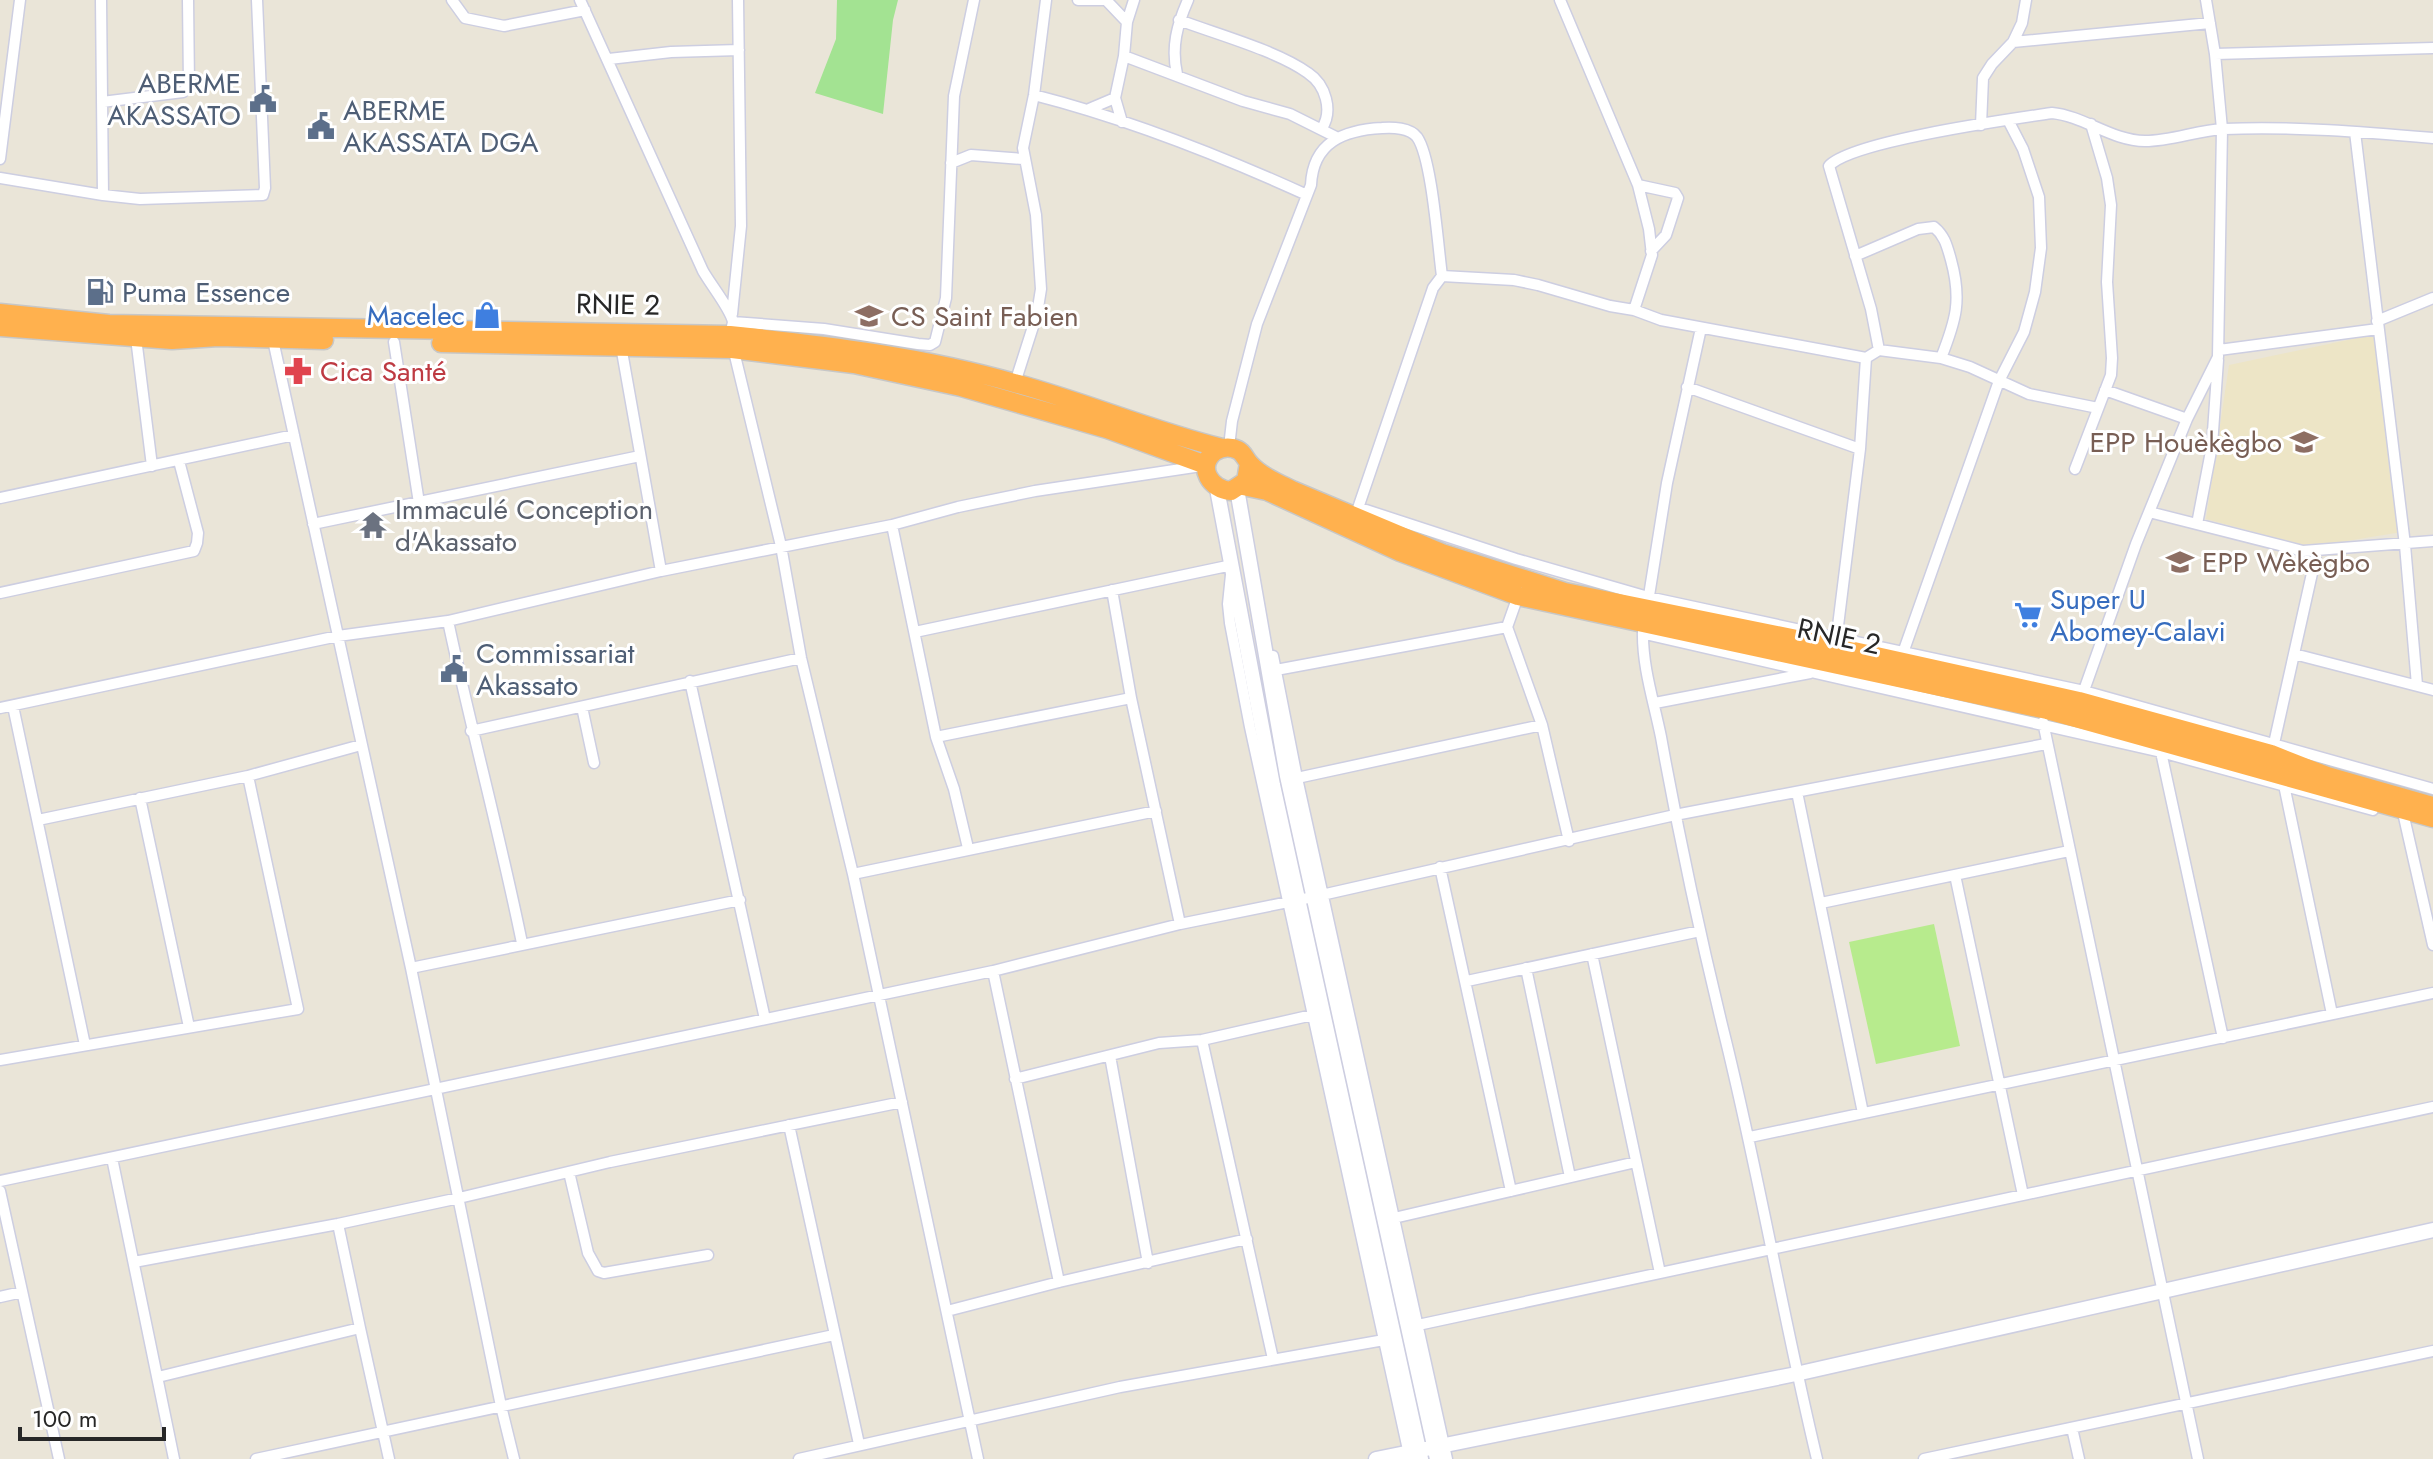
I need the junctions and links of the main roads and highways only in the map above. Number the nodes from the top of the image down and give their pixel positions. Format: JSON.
{"nodes":[{"id":1,"x":0,"y":313,"type":"edge"},
{"id":2,"x":0,"y":327,"type":"edge"},
{"id":3,"x":732,"y":330,"type":"junction"},
{"id":4,"x":1225,"y":448,"type":"junction"},
{"id":5,"x":1249,"y":463,"type":"junction"},
{"id":6,"x":1206,"y":465,"type":"junction"},
{"id":7,"x":1240,"y":487,"type":"junction"},
{"id":8,"x":1217,"y":489,"type":"junction"},
{"id":9,"x":1645,"y":614,"type":"junction"},
{"id":10,"x":2433,"y":806,"type":"edge"},
{"id":11,"x":2433,"y":818,"type":"edge"},
{"id":12,"x":1306,"y":898,"type":"junction"},
{"id":13,"x":2433,"y":1230,"type":"edge"},
{"id":14,"x":1427,"y":1454,"type":"edge"},
{"id":15,"x":1376,"y":1459,"type":"edge"}],
"edges":[{"from":1,"to":3,"type":"highway","name":"RNIE 2","number":"RNIE 2"},
{"from":2,"to":3,"type":"highway","name":"RNIE 2","number":"RNIE 2"},
{"from":3,"to":4,"type":"highway","name":"RNIE 2","number":"RNIE 2"},
{"from":3,"to":6,"type":"highway","name":"RNIE 2","number":"RNIE 2"},
{"from":4,"to":5,"type":"highway","name":"RNIE 2","number":"RNIE 2"},
{"from":4,"to":6,"type":"highway"},
{"from":5,"to":7,"type":"highway"},
{"from":5,"to":9,"type":"highway","name":"RNIE 2","number":"RNIE 2"},
{"from":6,"to":8,"type":"highway"},
{"from":7,"to":8,"type":"highway","name":"RNIE 2","number":"RNIE 2"},
{"from":7,"to":9,"type":"highway","name":"RNIE 2","number":"RNIE 2"},
{"from":7,"to":12,"type":"main road"},
{"from":8,"to":12,"type":"main road"},
{"from":9,"to":10,"type":"highway","name":"RNIE 2","number":"RNIE 2"},
{"from":9,"to":11,"type":"highway","name":"RNIE 2","number":"RNIE 2"},
{"from":12,"to":14,"type":"main road"},
{"from":12,"to":14,"type":"main road"},
{"from":13,"to":14,"type":"main road"},
{"from":14,"to":15,"type":"main road"}]}
